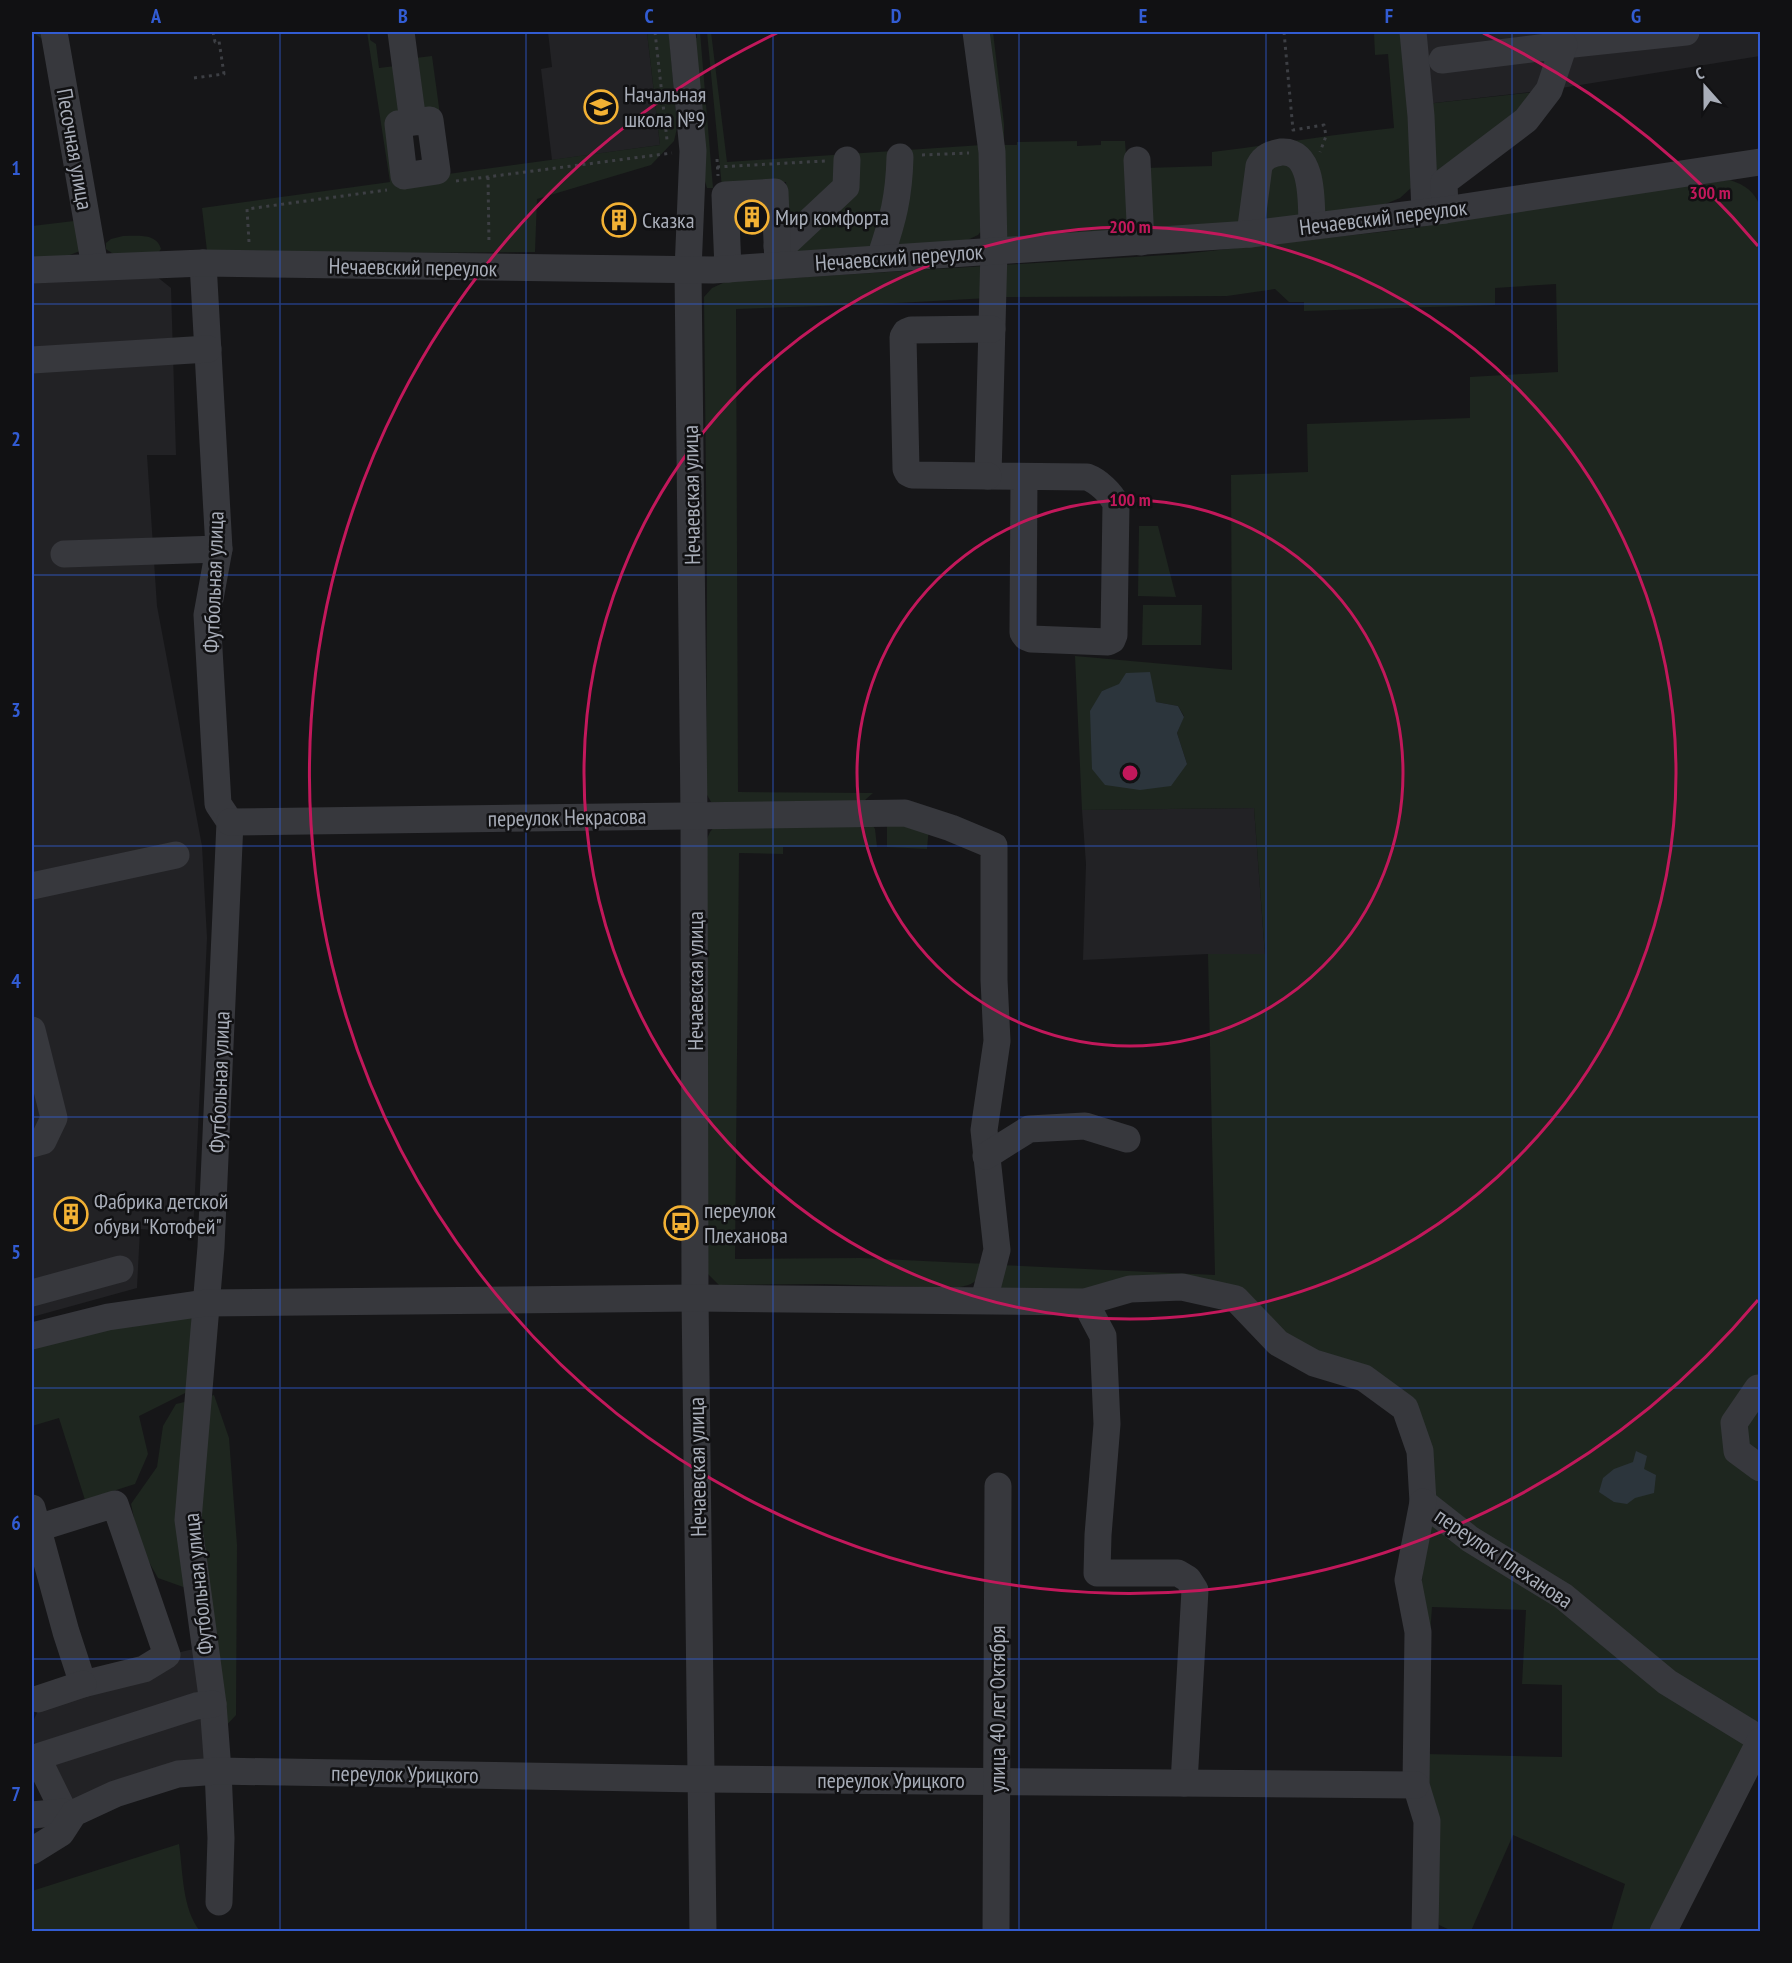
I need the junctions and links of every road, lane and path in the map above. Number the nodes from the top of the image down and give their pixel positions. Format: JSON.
{"nodes":[{"id":1,"x":54,"y":32,"type":"edge"},
{"id":2,"x":213,"y":32,"type":"edge"},
{"id":3,"x":401,"y":32,"type":"edge"},
{"id":4,"x":655,"y":32,"type":"edge"},
{"id":5,"x":682,"y":32,"type":"edge"},
{"id":6,"x":976,"y":32,"type":"edge"},
{"id":7,"x":1284,"y":32,"type":"edge"},
{"id":8,"x":1413,"y":32,"type":"edge"},
{"id":9,"x":1686,"y":32,"type":"edge"},
{"id":10,"x":1566,"y":38,"type":"edge"},
{"id":11,"x":1442,"y":60,"type":"dead end"},
{"id":12,"x":194,"y":78,"type":"dead end"},
{"id":13,"x":413,"y":122,"type":"dead end"},
{"id":14,"x":1324,"y":125,"type":"dead end"},
{"id":15,"x":680,"y":155,"type":"junction"},
{"id":16,"x":900,"y":157,"type":"dead end"},
{"id":17,"x":847,"y":160,"type":"dead end"},
{"id":18,"x":1137,"y":160,"type":"dead end"},
{"id":19,"x":1761,"y":162,"type":"edge"},
{"id":20,"x":488,"y":177,"type":"junction"},
{"id":21,"x":453,"y":182,"type":"dead end"},
{"id":22,"x":396,"y":189,"type":"dead end"},
{"id":23,"x":1435,"y":211,"type":"junction"},
{"id":24,"x":1312,"y":226,"type":"junction"},
{"id":25,"x":1250,"y":234,"type":"junction"},
{"id":26,"x":1141,"y":242,"type":"junction"},
{"id":27,"x":994,"y":250,"type":"junction"},
{"id":28,"x":777,"y":256,"type":"junction"},
{"id":29,"x":880,"y":258,"type":"junction"},
{"id":30,"x":203,"y":263,"type":"junction"},
{"id":31,"x":251,"y":266,"type":"junction"},
{"id":32,"x":95,"y":267,"type":"junction"},
{"id":33,"x":489,"y":268,"type":"junction"},
{"id":34,"x":728,"y":269,"type":"junction"},
{"id":35,"x":32,"y":270,"type":"edge"},
{"id":36,"x":688,"y":270,"type":"junction"},
{"id":37,"x":992,"y":329,"type":"junction"},
{"id":38,"x":208,"y":349,"type":"junction"},
{"id":39,"x":32,"y":360,"type":"edge"},
{"id":40,"x":988,"y":476,"type":"junction"},
{"id":41,"x":1024,"y":477,"type":"junction"},
{"id":42,"x":219,"y":549,"type":"junction"},
{"id":43,"x":64,"y":554,"type":"dead end"},
{"id":44,"x":694,"y":815,"type":"junction"},
{"id":45,"x":230,"y":822,"type":"junction"},
{"id":46,"x":176,"y":855,"type":"dead end"},
{"id":47,"x":32,"y":886,"type":"edge"},
{"id":48,"x":32,"y":1030,"type":"edge"},
{"id":49,"x":1127,"y":1138,"type":"dead end"},
{"id":50,"x":32,"y":1144,"type":"edge"},
{"id":51,"x":986,"y":1156,"type":"junction"},
{"id":52,"x":120,"y":1269,"type":"dead end"},
{"id":53,"x":32,"y":1293,"type":"edge"},
{"id":54,"x":695,"y":1299,"type":"junction"},
{"id":55,"x":984,"y":1300,"type":"junction"},
{"id":56,"x":1085,"y":1302,"type":"junction"},
{"id":57,"x":205,"y":1303,"type":"junction"},
{"id":58,"x":32,"y":1336,"type":"edge"},
{"id":59,"x":1761,"y":1389,"type":"edge"},
{"id":60,"x":1761,"y":1468,"type":"edge"},
{"id":61,"x":998,"y":1486,"type":"dead end"},
{"id":62,"x":1423,"y":1502,"type":"junction"},
{"id":63,"x":35,"y":1518,"type":"edge"},
{"id":64,"x":83,"y":1684,"type":"junction"},
{"id":65,"x":34,"y":1697,"type":"edge"},
{"id":66,"x":213,"y":1704,"type":"junction"},
{"id":67,"x":1761,"y":1740,"type":"edge"},
{"id":68,"x":218,"y":1771,"type":"junction"},
{"id":69,"x":701,"y":1779,"type":"junction"},
{"id":70,"x":997,"y":1781,"type":"junction"},
{"id":71,"x":1184,"y":1783,"type":"junction"},
{"id":72,"x":1416,"y":1785,"type":"junction"},
{"id":73,"x":69,"y":1813,"type":"junction"},
{"id":74,"x":32,"y":1815,"type":"edge"},
{"id":75,"x":32,"y":1851,"type":"edge"},
{"id":76,"x":219,"y":1902,"type":"dead end"},
{"id":77,"x":703,"y":1932,"type":"edge"},
{"id":78,"x":996,"y":1932,"type":"edge"},
{"id":79,"x":1425,"y":1932,"type":"edge"},
{"id":80,"x":1663,"y":1932,"type":"edge"}],
"edges":[{"from":1,"to":32,"type":"street","name":"Песочная улица"},
{"from":2,"to":12,"type":"path"},
{"from":3,"to":13,"type":"street"},
{"from":4,"to":15,"type":"path"},
{"from":5,"to":15,"type":"street","name":"Нечаевская улица"},
{"from":6,"to":27,"type":"street"},
{"from":7,"to":14,"type":"path"},
{"from":8,"to":23,"type":"street"},
{"from":9,"to":10,"type":"street"},
{"from":10,"to":11,"type":"street"},
{"from":10,"to":23,"type":"street"},
{"from":15,"to":20,"type":"path"},
{"from":15,"to":36,"type":"street","name":"Нечаевская улица"},
{"from":16,"to":29,"type":"street"},
{"from":17,"to":28,"type":"street"},
{"from":18,"to":26,"type":"street"},
{"from":19,"to":23,"type":"street","name":"Нечаевский переулок"},
{"from":20,"to":21,"type":"path"},
{"from":20,"to":33,"type":"path"},
{"from":22,"to":31,"type":"path"},
{"from":23,"to":24,"type":"street","name":"Нечаевский переулок"},
{"from":24,"to":25,"type":"street","name":"Нечаевский переулок"},
{"from":24,"to":25,"type":"street"},
{"from":25,"to":26,"type":"street","name":"Нечаевский переулок"},
{"from":26,"to":27,"type":"street","name":"Нечаевский переулок"},
{"from":27,"to":29,"type":"street","name":"Нечаевский переулок"},
{"from":27,"to":37,"type":"street"},
{"from":28,"to":29,"type":"street","name":"Нечаевский переулок"},
{"from":28,"to":34,"type":"street","name":"Нечаевский переулок"},
{"from":28,"to":34,"type":"street"},
{"from":30,"to":31,"type":"street","name":"Нечаевский переулок"},
{"from":30,"to":32,"type":"street","name":"Нечаевский переулок"},
{"from":30,"to":38,"type":"street","name":"Футбольная улица"},
{"from":31,"to":33,"type":"street","name":"Нечаевский переулок"},
{"from":32,"to":35,"type":"street","name":"Нечаевский переулок"},
{"from":33,"to":36,"type":"street","name":"Нечаевский переулок"},
{"from":34,"to":36,"type":"street","name":"Нечаевский переулок"},
{"from":36,"to":44,"type":"street","name":"Нечаевская улица"},
{"from":37,"to":40,"type":"street"},
{"from":37,"to":40,"type":"street"},
{"from":38,"to":39,"type":"street"},
{"from":38,"to":42,"type":"street","name":"Футбольная улица"},
{"from":40,"to":41,"type":"street"},
{"from":41,"to":41,"type":"street"},
{"from":42,"to":43,"type":"street"},
{"from":42,"to":45,"type":"street","name":"Футбольная улица"},
{"from":44,"to":45,"type":"street","name":"переулок Некрасова"},
{"from":44,"to":51,"type":"street","name":"переулок Некрасова"},
{"from":44,"to":54,"type":"street","name":"Нечаевская улица"},
{"from":45,"to":57,"type":"street","name":"Футбольная улица"},
{"from":46,"to":47,"type":"street"},
{"from":48,"to":50,"type":"street"},
{"from":49,"to":51,"type":"street"},
{"from":51,"to":55,"type":"street"},
{"from":52,"to":53,"type":"street"},
{"from":54,"to":55,"type":"street","name":"переулок Плеханова"},
{"from":54,"to":57,"type":"street","name":"переулок Плеханова"},
{"from":54,"to":69,"type":"street","name":"Нечаевская улица"},
{"from":55,"to":56,"type":"street","name":"переулок Плеханова"},
{"from":56,"to":62,"type":"street","name":"переулок Плеханова"},
{"from":56,"to":71,"type":"street"},
{"from":57,"to":58,"type":"street","name":"переулок Плеханова"},
{"from":57,"to":66,"type":"street","name":"Футбольная улица"},
{"from":59,"to":60,"type":"street"},
{"from":61,"to":70,"type":"street","name":"улица 40 лет Октября"},
{"from":62,"to":67,"type":"street","name":"переулок Плеханова"},
{"from":62,"to":72,"type":"street"},
{"from":63,"to":64,"type":"street"},
{"from":63,"to":64,"type":"street"},
{"from":64,"to":65,"type":"street"},
{"from":66,"to":68,"type":"street","name":"Футбольная улица"},
{"from":66,"to":73,"type":"street"},
{"from":67,"to":80,"type":"street"},
{"from":68,"to":69,"type":"street","name":"переулок Урицкого"},
{"from":68,"to":73,"type":"street","name":"переулок Урицкого"},
{"from":68,"to":76,"type":"street","name":"Футбольная улица"},
{"from":69,"to":70,"type":"street","name":"переулок Урицкого"},
{"from":69,"to":77,"type":"street","name":"Нечаевская улица"},
{"from":70,"to":71,"type":"street","name":"переулок Урицкого"},
{"from":70,"to":78,"type":"street","name":"улица 40 лет Октября"},
{"from":71,"to":72,"type":"street","name":"переулок Урицкого"},
{"from":72,"to":79,"type":"street"},
{"from":73,"to":74,"type":"street"},
{"from":73,"to":75,"type":"street"}]}
